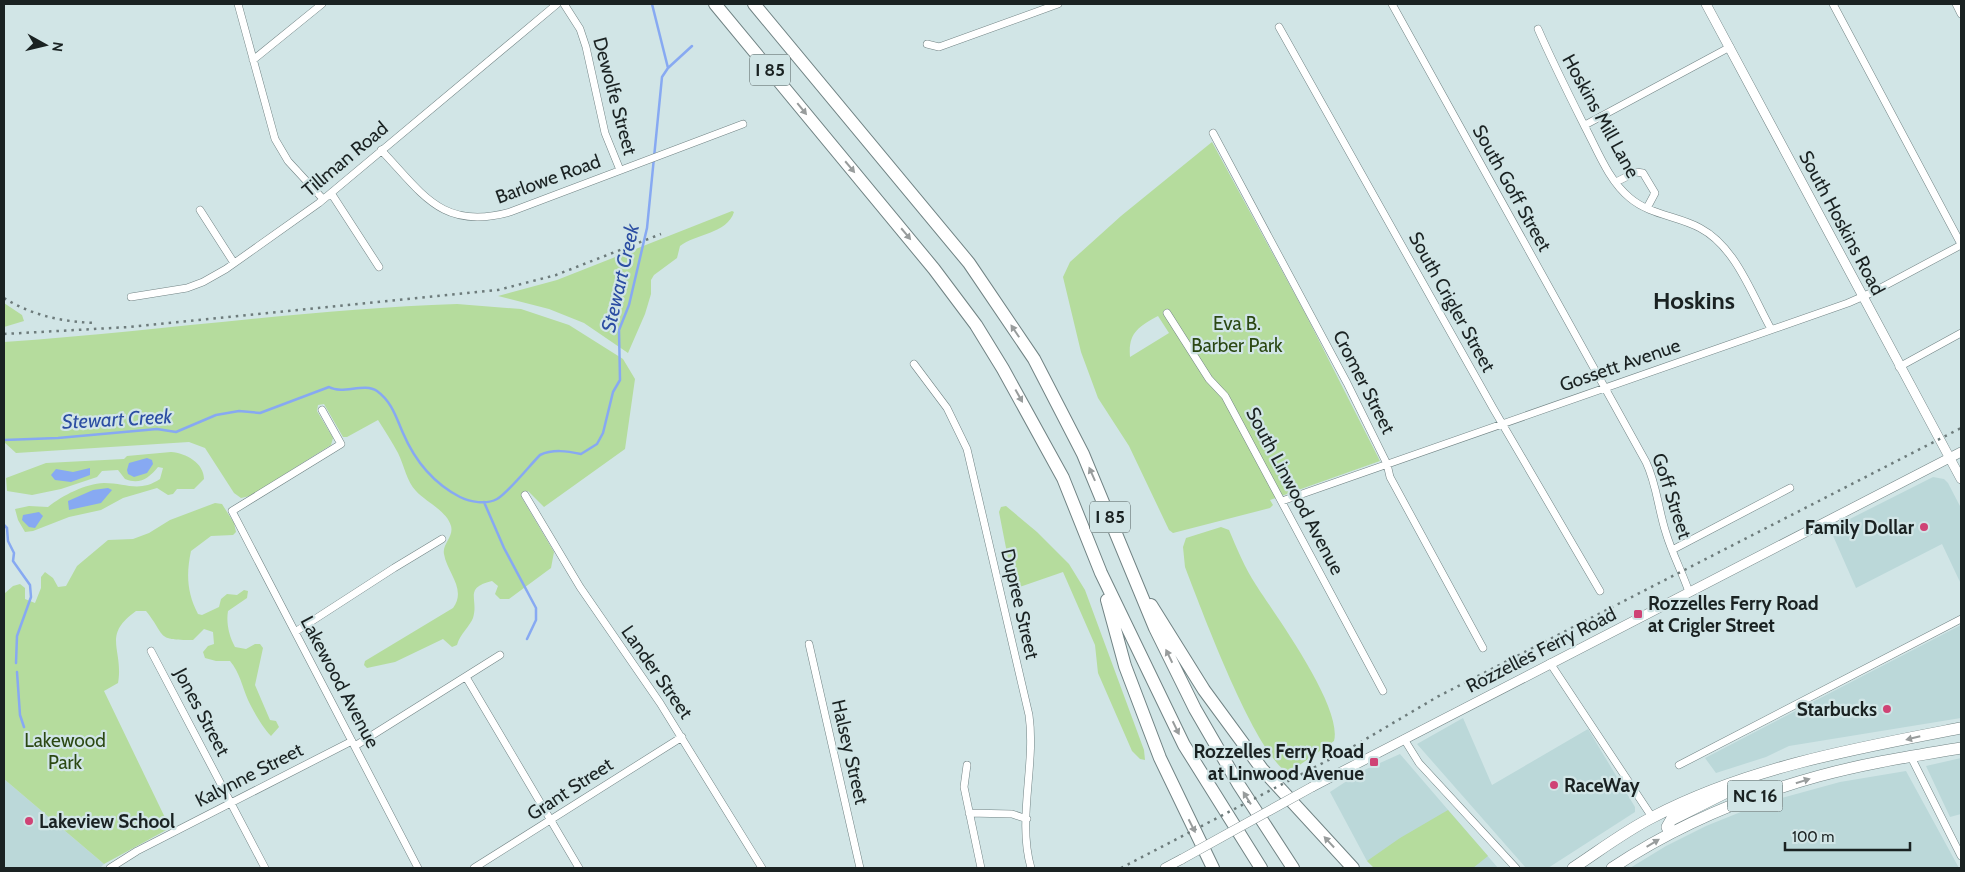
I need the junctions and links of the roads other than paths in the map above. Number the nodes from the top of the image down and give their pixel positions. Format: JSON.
{"nodes":[{"id":1,"x":238,"y":4,"type":"edge"},
{"id":2,"x":322,"y":4,"type":"edge"},
{"id":3,"x":557,"y":4,"type":"edge"},
{"id":4,"x":564,"y":4,"type":"edge"},
{"id":5,"x":704,"y":4,"type":"edge"},
{"id":6,"x":715,"y":4,"type":"edge"},
{"id":7,"x":754,"y":4,"type":"edge"},
{"id":8,"x":765,"y":4,"type":"edge"},
{"id":9,"x":1058,"y":4,"type":"edge"},
{"id":10,"x":1392,"y":4,"type":"edge"},
{"id":11,"x":1706,"y":4,"type":"edge"},
{"id":12,"x":1833,"y":4,"type":"edge"},
{"id":13,"x":1956,"y":4,"type":"edge"},
{"id":14,"x":1961,"y":14,"type":"edge"},
{"id":15,"x":1279,"y":27,"type":"dead end"},
{"id":16,"x":1538,"y":29,"type":"dead end"},
{"id":17,"x":747,"y":42,"type":"junction"},
{"id":18,"x":927,"y":44,"type":"dead end"},
{"id":19,"x":1730,"y":47,"type":"junction"},
{"id":20,"x":799,"y":57,"type":"junction"},
{"id":21,"x":253,"y":60,"type":"junction"},
{"id":22,"x":742,"y":124,"type":"dead end"},
{"id":23,"x":1585,"y":125,"type":"junction"},
{"id":24,"x":1213,"y":133,"type":"dead end"},
{"id":25,"x":381,"y":150,"type":"junction"},
{"id":26,"x":620,"y":170,"type":"junction"},
{"id":27,"x":1616,"y":182,"type":"junction"},
{"id":28,"x":331,"y":193,"type":"junction"},
{"id":29,"x":324,"y":199,"type":"junction"},
{"id":30,"x":1648,"y":208,"type":"junction"},
{"id":31,"x":200,"y":210,"type":"dead end"},
{"id":32,"x":1961,"y":245,"type":"edge"},
{"id":33,"x":234,"y":263,"type":"junction"},
{"id":34,"x":379,"y":267,"type":"dead end"},
{"id":35,"x":131,"y":297,"type":"dead end"},
{"id":36,"x":1863,"y":297,"type":"junction"},
{"id":37,"x":1167,"y":313,"type":"dead end"},
{"id":38,"x":1771,"y":329,"type":"junction"},
{"id":39,"x":1961,"y":334,"type":"edge"},
{"id":40,"x":914,"y":364,"type":"dead end"},
{"id":41,"x":1899,"y":366,"type":"junction"},
{"id":42,"x":1605,"y":387,"type":"junction"},
{"id":43,"x":322,"y":410,"type":"dead end"},
{"id":44,"x":1503,"y":422,"type":"junction"},
{"id":45,"x":1961,"y":452,"type":"edge"},
{"id":46,"x":1950,"y":458,"type":"junction"},
{"id":47,"x":1387,"y":464,"type":"junction"},
{"id":48,"x":1961,"y":479,"type":"edge"},
{"id":49,"x":1790,"y":488,"type":"dead end"},
{"id":50,"x":525,"y":495,"type":"dead end"},
{"id":51,"x":1282,"y":501,"type":"junction"},
{"id":52,"x":442,"y":539,"type":"dead end"},
{"id":53,"x":1672,"y":550,"type":"junction"},
{"id":54,"x":1101,"y":573,"type":"junction"},
{"id":55,"x":1135,"y":583,"type":"junction"},
{"id":56,"x":1600,"y":591,"type":"dead end"},
{"id":57,"x":1688,"y":592,"type":"junction"},
{"id":58,"x":1961,"y":619,"type":"edge"},
{"id":59,"x":295,"y":632,"type":"junction"},
{"id":60,"x":809,"y":644,"type":"dead end"},
{"id":61,"x":1483,"y":648,"type":"dead end"},
{"id":62,"x":151,"y":651,"type":"dead end"},
{"id":63,"x":500,"y":655,"type":"dead end"},
{"id":64,"x":1550,"y":663,"type":"junction"},
{"id":65,"x":466,"y":677,"type":"junction"},
{"id":66,"x":1384,"y":691,"type":"dead end"},
{"id":67,"x":1961,"y":728,"type":"edge"},
{"id":68,"x":682,"y":737,"type":"junction"},
{"id":69,"x":1404,"y":739,"type":"junction"},
{"id":70,"x":353,"y":743,"type":"junction"},
{"id":71,"x":1961,"y":748,"type":"edge"},
{"id":72,"x":1911,"y":757,"type":"junction"},
{"id":73,"x":967,"y":765,"type":"dead end"},
{"id":74,"x":1679,"y":765,"type":"dead end"},
{"id":75,"x":1755,"y":776,"type":"junction"},
{"id":76,"x":232,"y":802,"type":"junction"},
{"id":77,"x":969,"y":813,"type":"junction"},
{"id":78,"x":1652,"y":817,"type":"junction"},
{"id":79,"x":1027,"y":819,"type":"junction"},
{"id":80,"x":551,"y":821,"type":"junction"},
{"id":81,"x":1670,"y":833,"type":"junction"},
{"id":82,"x":1961,"y":856,"type":"edge"},
{"id":83,"x":113,"y":867,"type":"edge"},
{"id":84,"x":265,"y":868,"type":"edge"},
{"id":85,"x":418,"y":868,"type":"edge"},
{"id":86,"x":474,"y":868,"type":"edge"},
{"id":87,"x":578,"y":868,"type":"edge"},
{"id":88,"x":762,"y":868,"type":"edge"},
{"id":89,"x":860,"y":868,"type":"edge"},
{"id":90,"x":981,"y":868,"type":"edge"},
{"id":91,"x":1031,"y":868,"type":"edge"},
{"id":92,"x":1165,"y":868,"type":"edge"},
{"id":93,"x":1213,"y":868,"type":"edge"},
{"id":94,"x":1261,"y":868,"type":"edge"},
{"id":95,"x":1293,"y":868,"type":"edge"},
{"id":96,"x":1353,"y":868,"type":"edge"},
{"id":97,"x":1516,"y":868,"type":"edge"},
{"id":98,"x":1573,"y":868,"type":"edge"},
{"id":99,"x":1612,"y":868,"type":"edge"}],
"edges":[{"from":1,"to":21,"type":"street"},
{"from":2,"to":21,"type":"street"},
{"from":3,"to":25,"type":"street","name":"Tillman Road"},
{"from":4,"to":26,"type":"street","name":"Dewolfe Street"},
{"from":5,"to":17,"type":"highway"},
{"from":6,"to":17,"type":"highway","number":"I 85"},
{"from":7,"to":20,"type":"highway","number":"I 85"},
{"from":8,"to":20,"type":"highway"},
{"from":9,"to":18,"type":"street"},
{"from":10,"to":42,"type":"street","name":"South Goff Street"},
{"from":11,"to":19,"type":"street","name":"South Hoskins Road"},
{"from":12,"to":32,"type":"street"},
{"from":13,"to":14,"type":"street"},
{"from":15,"to":44,"type":"street","name":"South Crigler Street"},
{"from":16,"to":23,"type":"street","name":"Hoskins Mill Lane"},
{"from":17,"to":54,"type":"highway","number":"I 85","one_way":true},
{"from":19,"to":23,"type":"street"},
{"from":19,"to":36,"type":"street","name":"South Hoskins Road"},
{"from":55,"to":20,"type":"highway","number":"I 85","one_way":true},
{"from":21,"to":29,"type":"street"},
{"from":22,"to":26,"type":"street","name":"Barlowe Road"},
{"from":23,"to":27,"type":"street","name":"Hoskins Mill Lane"},
{"from":24,"to":47,"type":"street","name":"Cromer Street"},
{"from":25,"to":26,"type":"street","name":"Barlowe Road"},
{"from":25,"to":28,"type":"street","name":"Tillman Road"},
{"from":27,"to":30,"type":"street","name":"Hoskins Mill Lane"},
{"from":27,"to":30,"type":"street"},
{"from":28,"to":29,"type":"street","name":"Tillman Road"},
{"from":28,"to":34,"type":"street"},
{"from":29,"to":33,"type":"street","name":"Tillman Road"},
{"from":30,"to":38,"type":"street","name":"Hoskins Mill Lane"},
{"from":31,"to":33,"type":"street"},
{"from":32,"to":36,"type":"street","name":"Gossett Avenue"},
{"from":33,"to":35,"type":"street","name":"Tillman Road"},
{"from":36,"to":38,"type":"street","name":"Gossett Avenue"},
{"from":36,"to":41,"type":"street","name":"South Hoskins Road"},
{"from":37,"to":51,"type":"street","name":"South Linwood Avenue"},
{"from":38,"to":42,"type":"street","name":"Gossett Avenue"},
{"from":39,"to":41,"type":"street"},
{"from":40,"to":79,"type":"street","name":"Dupree Street"},
{"from":41,"to":46,"type":"street","name":"South Hoskins Road"},
{"from":42,"to":44,"type":"street","name":"Gossett Avenue"},
{"from":42,"to":53,"type":"street","name":"Goff Street"},
{"from":43,"to":59,"type":"street","name":"Lakewood Avenue"},
{"from":44,"to":47,"type":"street","name":"Gossett Avenue"},
{"from":44,"to":56,"type":"street","name":"South Crigler Street"},
{"from":45,"to":46,"type":"street","name":"Rozzelles Ferry Road"},
{"from":46,"to":48,"type":"street","name":"South Hoskins Road"},
{"from":46,"to":57,"type":"street","name":"Rozzelles Ferry Road"},
{"from":47,"to":51,"type":"street","name":"Gossett Avenue"},
{"from":47,"to":61,"type":"street","name":"Cromer Street"},
{"from":49,"to":53,"type":"street"},
{"from":50,"to":68,"type":"street","name":"Lander Street"},
{"from":51,"to":66,"type":"street","name":"South Linwood Avenue"},
{"from":52,"to":59,"type":"street"},
{"from":53,"to":57,"type":"street","name":"Goff Street"},
{"from":54,"to":93,"type":"highway","one_way":true},
{"from":54,"to":94,"type":"highway","number":"I 85","one_way":true},
{"from":95,"to":55,"type":"highway","number":"I 85","one_way":true},
{"from":96,"to":55,"type":"highway","one_way":true},
{"from":57,"to":64,"type":"street","name":"Rozzelles Ferry Road"},
{"from":58,"to":74,"type":"street"},
{"from":59,"to":70,"type":"street","name":"Lakewood Avenue"},
{"from":60,"to":89,"type":"street","name":"Halsey Street"},
{"from":62,"to":76,"type":"street","name":"Jones Street"},
{"from":63,"to":65,"type":"street","name":"Kalynne Street"},
{"from":64,"to":69,"type":"street","name":"Rozzelles Ferry Road"},
{"from":64,"to":78,"type":"street"},
{"from":65,"to":70,"type":"street","name":"Kalynne Street"},
{"from":65,"to":80,"type":"street"},
{"from":67,"to":75,"type":"highway","number":"NC 16","one_way":true},
{"from":68,"to":80,"type":"street","name":"Grant Street"},
{"from":68,"to":88,"type":"street","name":"Lander Street"},
{"from":69,"to":92,"type":"street","name":"Rozzelles Ferry Road","bridge":true},
{"from":69,"to":97,"type":"street"},
{"from":70,"to":76,"type":"street","name":"Kalynne Street"},
{"from":70,"to":85,"type":"street","name":"Lakewood Avenue"},
{"from":71,"to":72,"type":"highway","number":"NC 16"},
{"from":81,"to":72,"type":"highway","number":"NC 16","one_way":true},
{"from":72,"to":82,"type":"street"},
{"from":73,"to":77,"type":"street"},
{"from":75,"to":78,"type":"highway","number":"NC 16"},
{"from":75,"to":81,"type":"highway"},
{"from":76,"to":83,"type":"street","name":"Kalynne Street"},
{"from":76,"to":84,"type":"street","name":"Jones Street"},
{"from":77,"to":79,"type":"street"},
{"from":77,"to":90,"type":"street"},
{"from":78,"to":98,"type":"highway","number":"NC 16"},
{"from":79,"to":91,"type":"street","name":"Dupree Street"},
{"from":80,"to":86,"type":"street","name":"Grant Street"},
{"from":80,"to":87,"type":"street"},
{"from":99,"to":81,"type":"highway","number":"NC 16","one_way":true}]}
